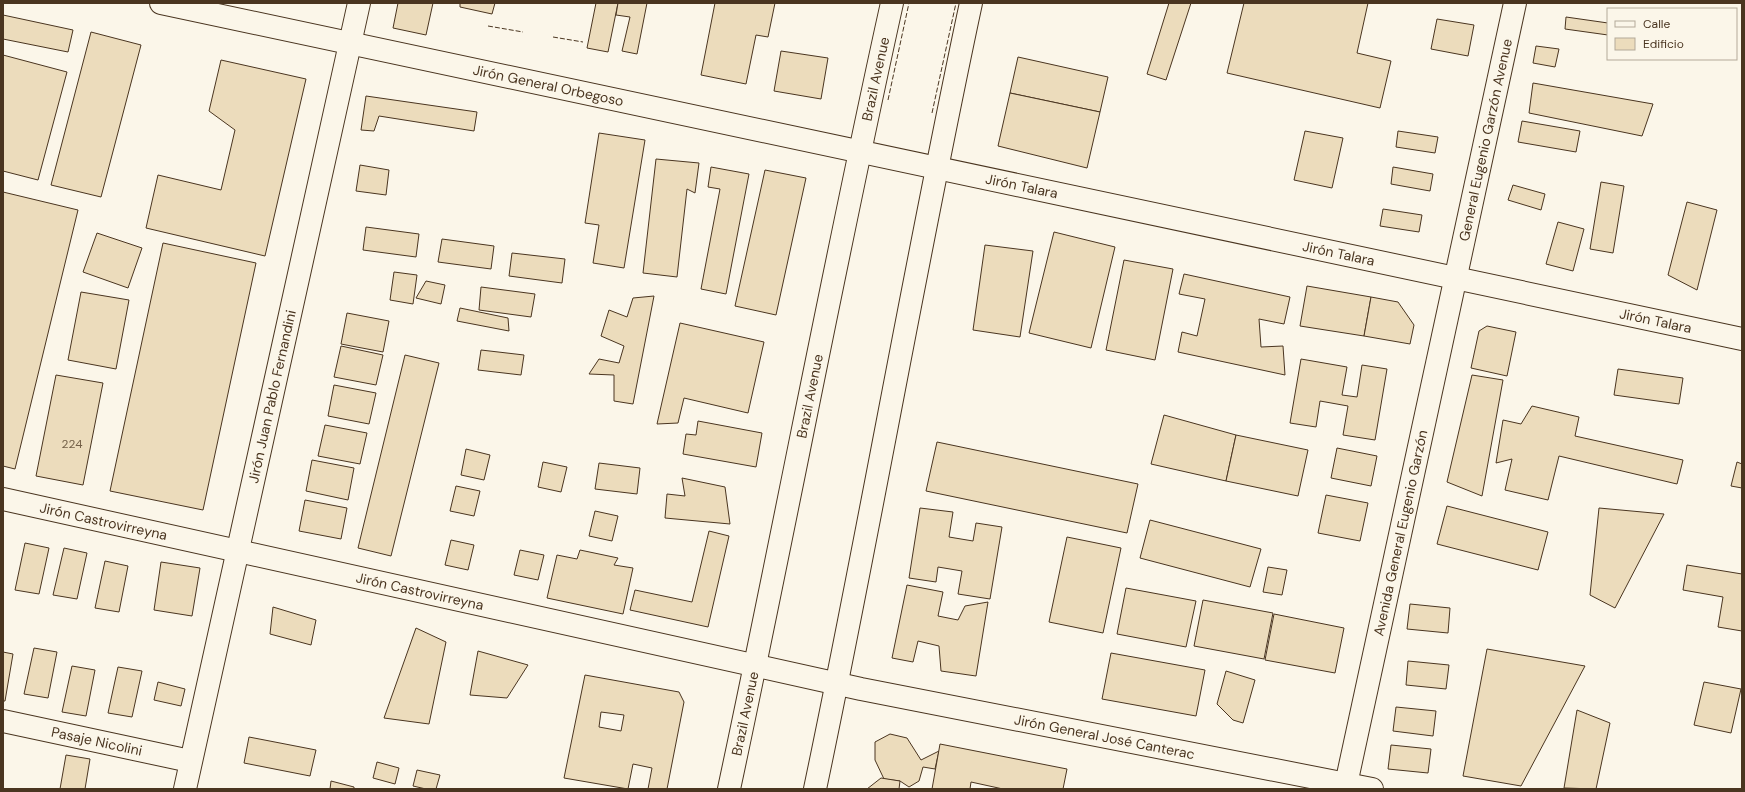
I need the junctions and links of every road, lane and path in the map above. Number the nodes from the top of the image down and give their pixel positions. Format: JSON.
{"nodes":[{"id":1,"x":161,"y":3,"type":"edge"},
{"id":2,"x":359,"y":3,"type":"edge"},
{"id":3,"x":892,"y":3,"type":"edge"},
{"id":4,"x":971,"y":3,"type":"edge"},
{"id":5,"x":1515,"y":3,"type":"edge"},
{"id":6,"x":350,"y":43,"type":"junction"},
{"id":7,"x":860,"y":152,"type":"junction"},
{"id":8,"x":936,"y":166,"type":"junction"},
{"id":9,"x":1456,"y":278,"type":"junction"},
{"id":10,"x":1742,"y":339,"type":"edge"},
{"id":11,"x":3,"y":499,"type":"edge"},
{"id":12,"x":238,"y":550,"type":"junction"},
{"id":13,"x":755,"y":666,"type":"junction"},
{"id":14,"x":837,"y":683,"type":"junction"},
{"id":15,"x":3,"y":721,"type":"edge"},
{"id":16,"x":190,"y":760,"type":"junction"},
{"id":17,"x":1346,"y":786,"type":"edge"},
{"id":18,"x":185,"y":789,"type":"edge"},
{"id":19,"x":729,"y":789,"type":"edge"},
{"id":20,"x":815,"y":789,"type":"edge"},
{"id":21,"x":1372,"y":789,"type":"edge"}],
"edges":[{"from":1,"to":6,"type":"street","name":"Jirón General Orbegoso"},
{"from":2,"to":6,"type":"street","name":"Jirón Juan Pablo Fernandini"},
{"from":3,"to":7,"type":"street","name":"Brazil Avenue"},
{"from":4,"to":8,"type":"street"},
{"from":5,"to":9,"type":"street","name":"General Eugenio Garzón Avenue"},
{"from":6,"to":7,"type":"street","name":"Jirón General Orbegoso"},
{"from":6,"to":12,"type":"street","name":"Jirón Juan Pablo Fernandini"},
{"from":7,"to":8,"type":"street","name":"Jirón General Orbegoso"},
{"from":7,"to":13,"type":"street","name":"Brazil Avenue"},
{"from":8,"to":9,"type":"street","name":"Jirón Talara"},
{"from":8,"to":14,"type":"street"},
{"from":9,"to":10,"type":"street","name":"Jirón Talara"},
{"from":9,"to":17,"type":"street","name":"Avenida General Eugenio Garzón"},
{"from":11,"to":12,"type":"street","name":"Jirón Castrovirreyna"},
{"from":12,"to":13,"type":"street","name":"Jirón Castrovirreyna"},
{"from":12,"to":16,"type":"street","name":"Jirón Juan Pablo Fernandini"},
{"from":13,"to":14,"type":"street","name":"Jirón Castrovirreyna"},
{"from":13,"to":19,"type":"street","name":"Brazil Avenue"},
{"from":14,"to":17,"type":"street","name":"Jirón General José Canterac"},
{"from":14,"to":20,"type":"street"},
{"from":15,"to":16,"type":"street","name":"Pasaje Nicolini"},
{"from":16,"to":18,"type":"street","name":"Jirón Juan Pablo Fernandini"},
{"from":17,"to":21,"type":"street","name":"Jirón General José Canterac"}]}
